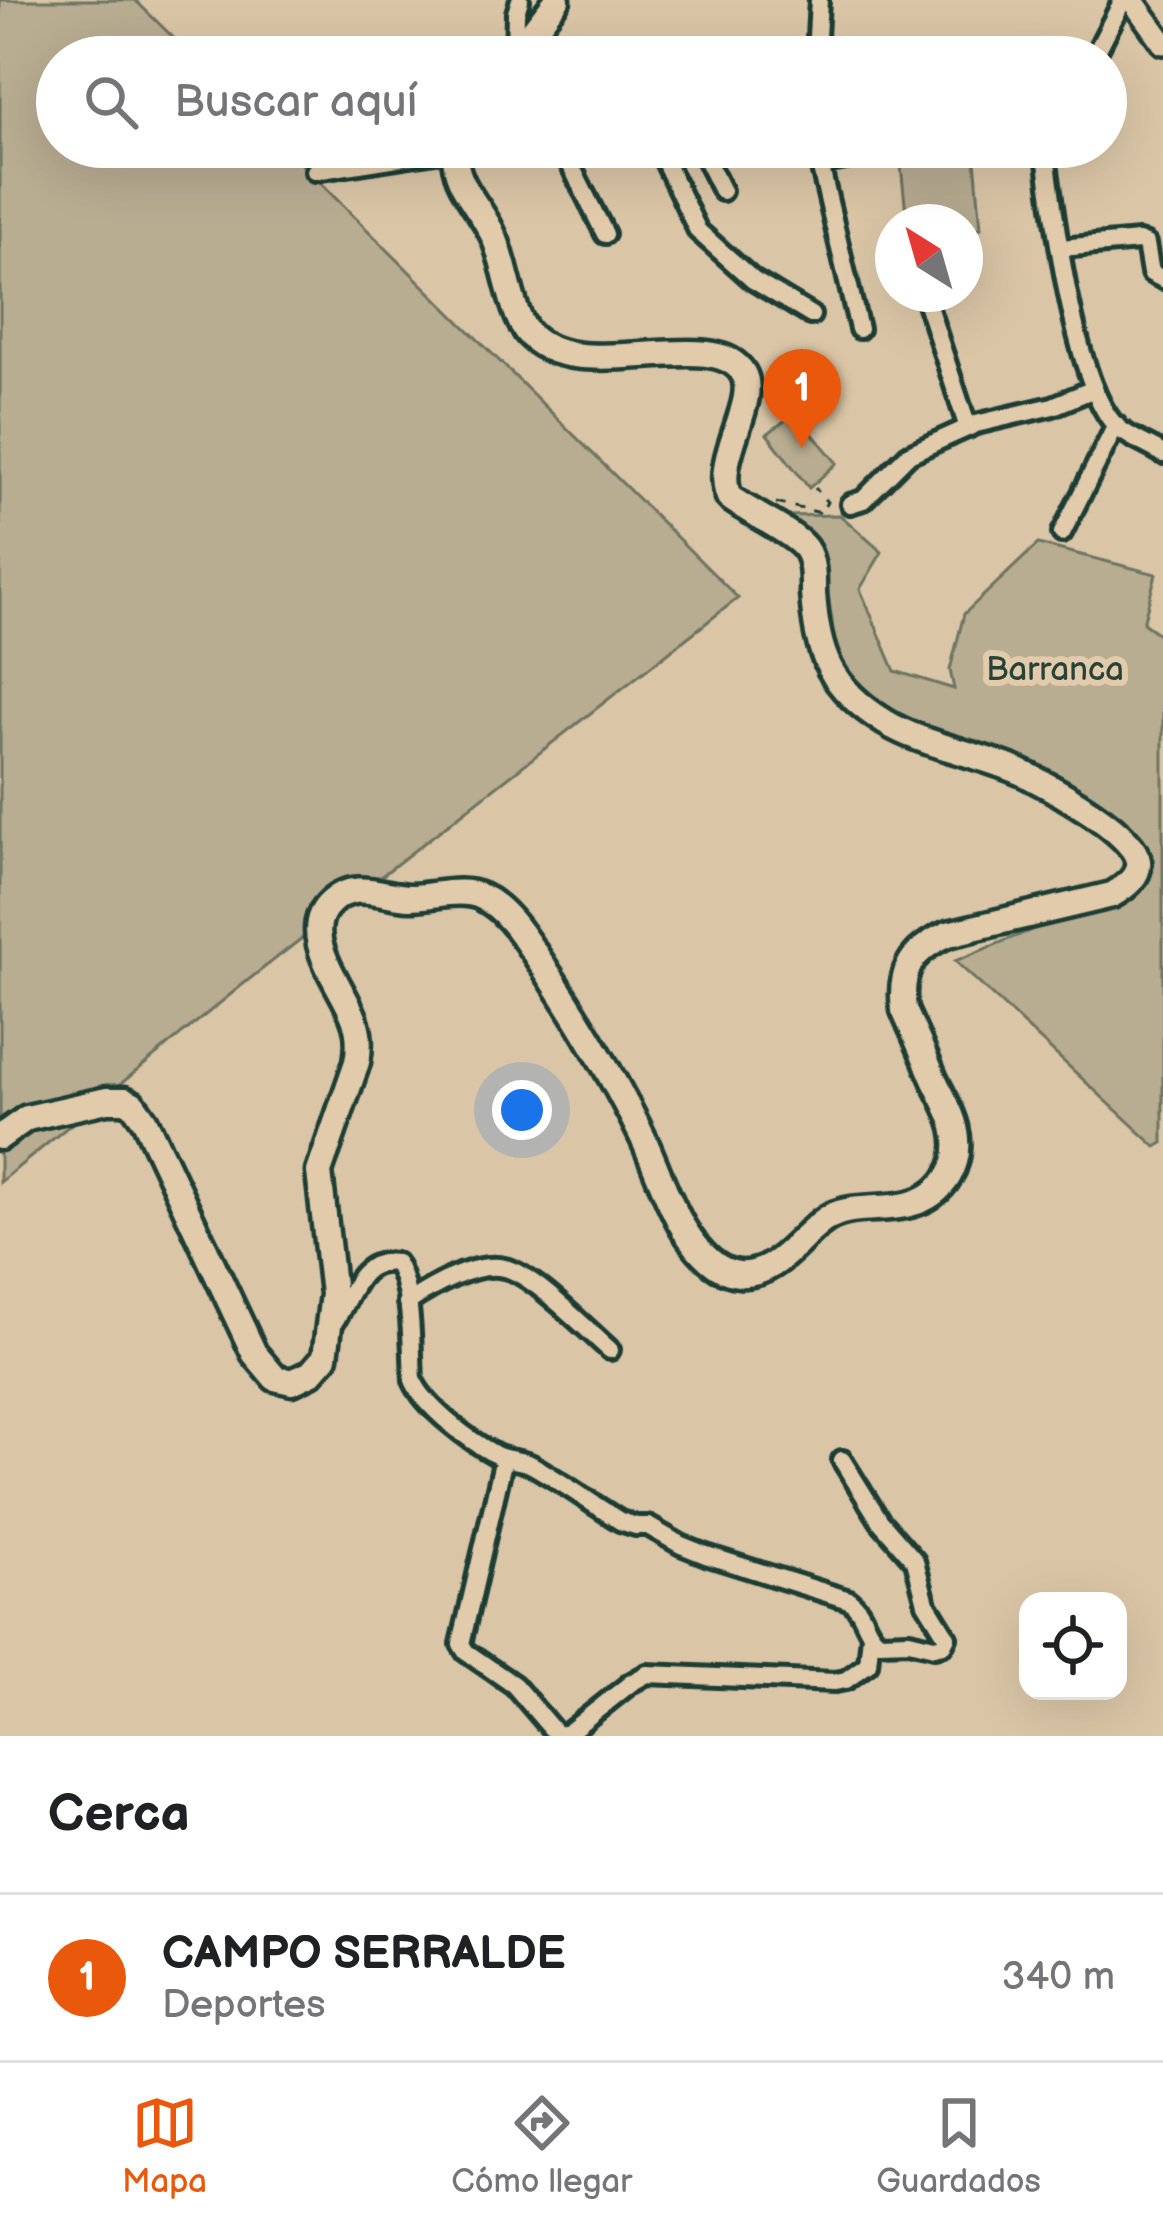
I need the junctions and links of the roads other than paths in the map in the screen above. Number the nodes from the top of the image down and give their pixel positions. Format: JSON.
{"nodes":[{"id":1,"x":520,"y":0,"type":"edge"},
{"id":2,"x":557,"y":0,"type":"edge"},
{"id":3,"x":819,"y":0,"type":"edge"},
{"id":4,"x":1128,"y":0,"type":"edge"},
{"id":5,"x":515,"y":36,"type":"edge"},
{"id":6,"x":529,"y":36,"type":"edge"},
{"id":7,"x":817,"y":36,"type":"edge"},
{"id":8,"x":1107,"y":36,"type":"edge"},
{"id":9,"x":1163,"y":43,"type":"edge"},
{"id":10,"x":334,"y":168,"type":"edge"},
{"id":11,"x":455,"y":168,"type":"edge"},
{"id":12,"x":572,"y":168,"type":"edge"},
{"id":13,"x":668,"y":168,"type":"edge"},
{"id":14,"x":710,"y":168,"type":"edge"},
{"id":15,"x":821,"y":168,"type":"edge"},
{"id":16,"x":1048,"y":168,"type":"edge"},
{"id":17,"x":315,"y":171,"type":"dead end"},
{"id":18,"x":722,"y":191,"type":"dead end"},
{"id":19,"x":605,"y":233,"type":"dead end"},
{"id":20,"x":1061,"y":248,"type":"junction"},
{"id":21,"x":1163,"y":279,"type":"edge"},
{"id":22,"x":930,"y":312,"type":"edge"},
{"id":23,"x":811,"y":316,"type":"dead end"},
{"id":24,"x":859,"y":329,"type":"dead end"},
{"id":25,"x":1094,"y":389,"type":"junction"},
{"id":26,"x":1116,"y":425,"type":"junction"},
{"id":27,"x":968,"y":428,"type":"junction"},
{"id":28,"x":1163,"y":454,"type":"edge"},
{"id":29,"x":850,"y":504,"type":"dead end"},
{"id":30,"x":1062,"y":533,"type":"dead end"},
{"id":31,"x":0,"y":1137,"type":"edge"},
{"id":32,"x":406,"y":1303,"type":"junction"},
{"id":33,"x":329,"y":1330,"type":"junction"},
{"id":34,"x":610,"y":1350,"type":"dead end"},
{"id":35,"x":504,"y":1458,"type":"junction"},
{"id":36,"x":842,"y":1460,"type":"dead end"},
{"id":37,"x":871,"y":1635,"type":"junction"}],
"edges":[{"from":1,"to":5,"type":"street"},
{"from":2,"to":6,"type":"main road"},
{"from":3,"to":7,"type":"street"},
{"from":4,"to":8,"type":"street"},
{"from":4,"to":9,"type":"street"},
{"from":10,"to":17,"type":"street"},
{"from":11,"to":33,"type":"main road"},
{"from":12,"to":19,"type":"street"},
{"from":13,"to":23,"type":"street"},
{"from":14,"to":18,"type":"street"},
{"from":15,"to":24,"type":"street"},
{"from":16,"to":20,"type":"street"},
{"from":20,"to":21,"type":"street"},
{"from":20,"to":25,"type":"street"},
{"from":22,"to":27,"type":"street"},
{"from":25,"to":26,"type":"street"},
{"from":25,"to":27,"type":"street"},
{"from":26,"to":28,"type":"street"},
{"from":26,"to":30,"type":"street"},
{"from":27,"to":29,"type":"street"},
{"from":31,"to":33,"type":"main road"},
{"from":32,"to":33,"type":"street"},
{"from":32,"to":34,"type":"street"},
{"from":32,"to":35,"type":"street"},
{"from":35,"to":37,"type":"street"},
{"from":35,"to":37,"type":"street"},
{"from":36,"to":37,"type":"street"}]}
